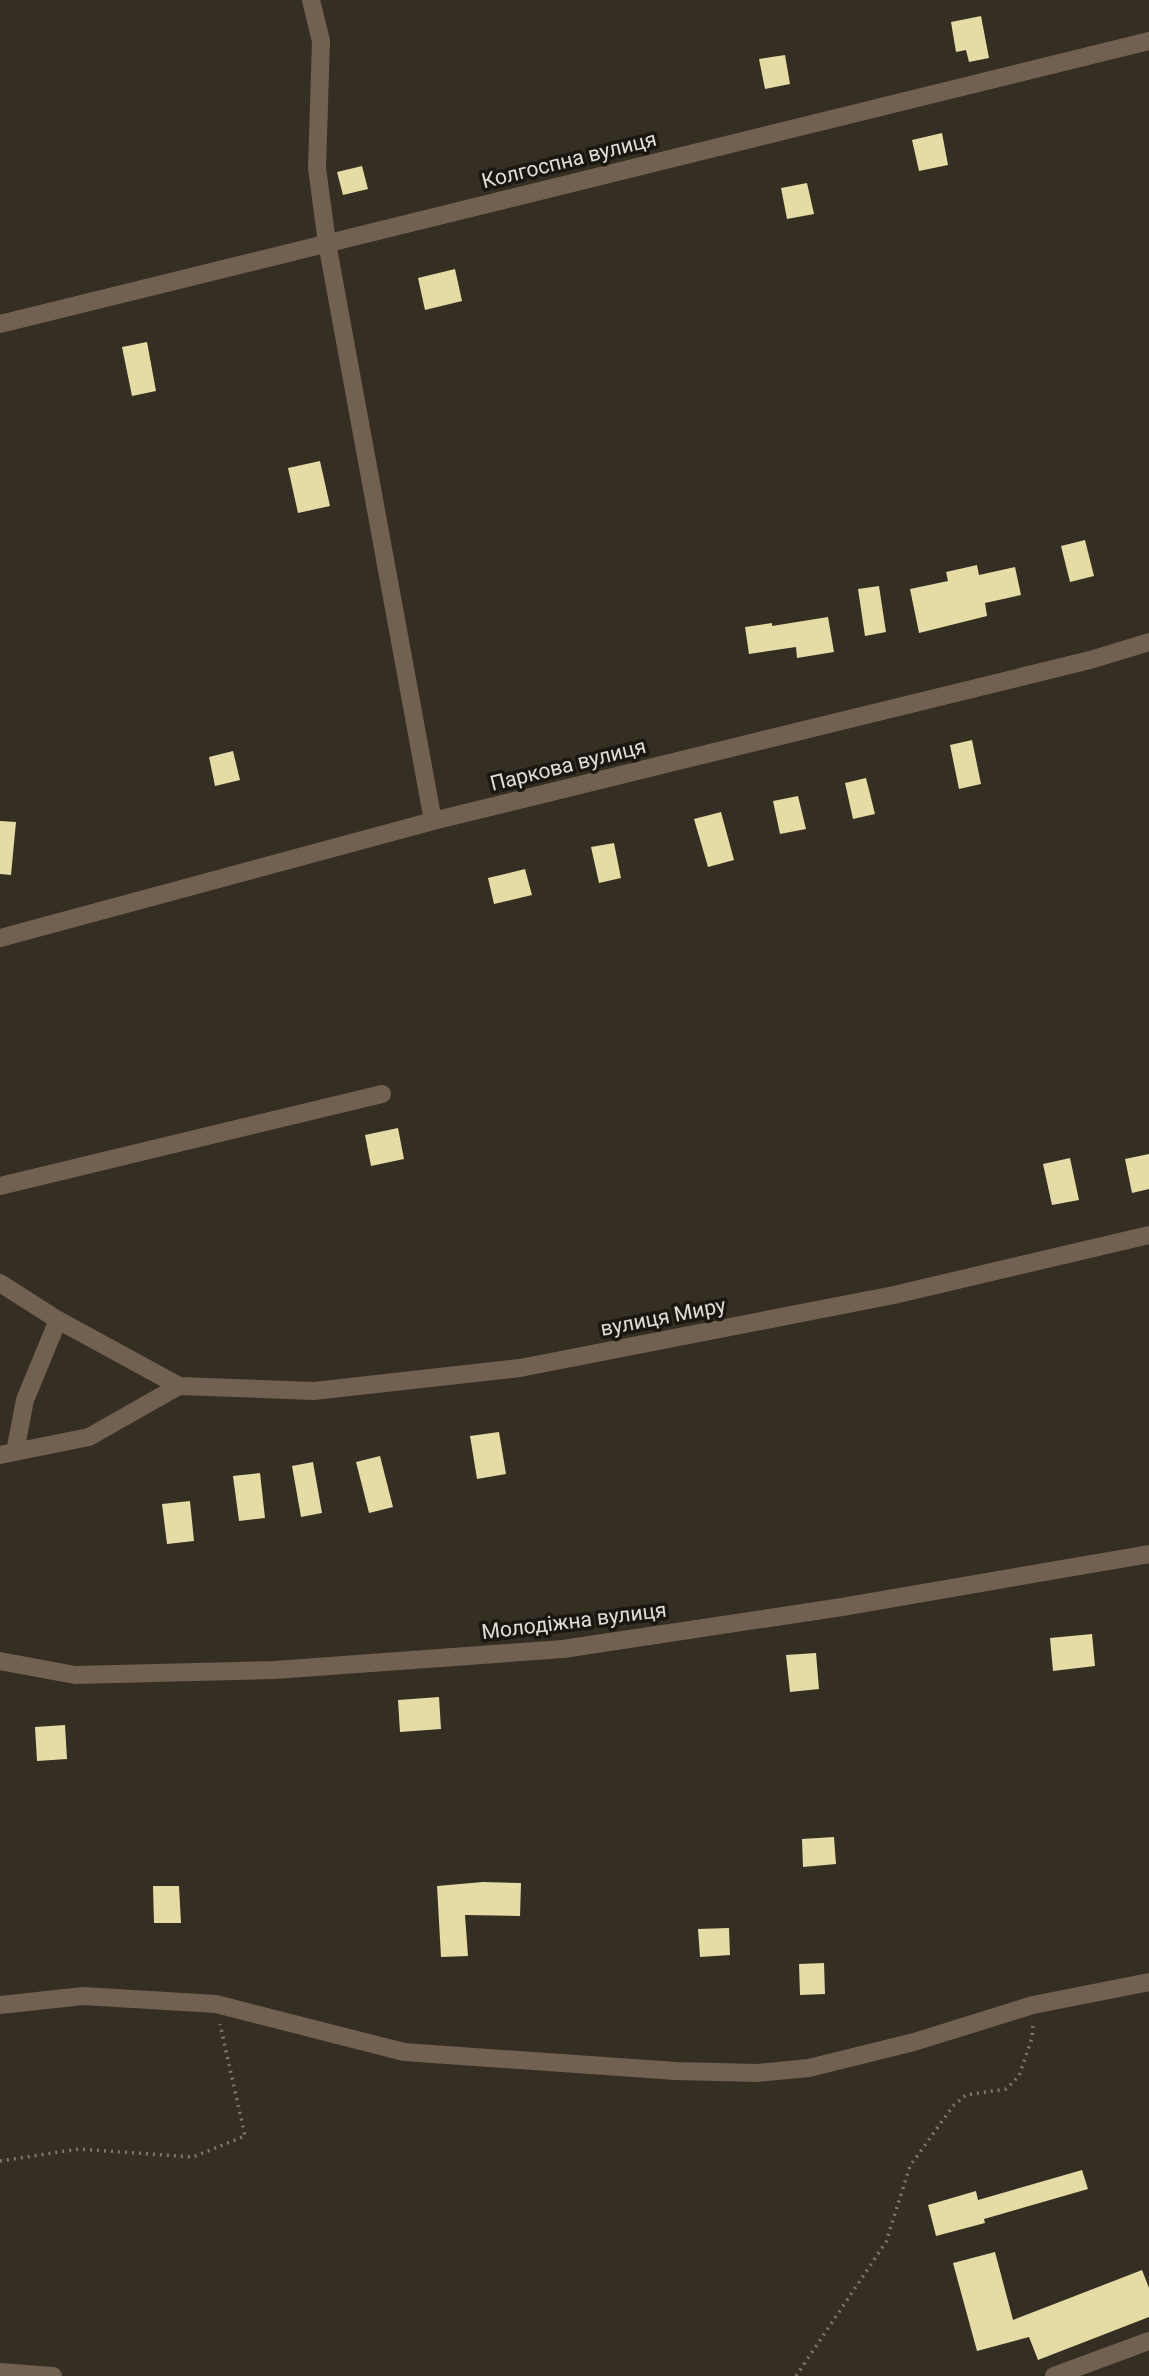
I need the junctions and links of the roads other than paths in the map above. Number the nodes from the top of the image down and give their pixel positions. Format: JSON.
{"nodes":[{"id":1,"x":311,"y":0,"type":"edge"},
{"id":2,"x":1149,"y":41,"type":"edge"},
{"id":3,"x":327,"y":243,"type":"junction"},
{"id":4,"x":0,"y":324,"type":"edge"},
{"id":5,"x":1149,"y":642,"type":"edge"},
{"id":6,"x":433,"y":821,"type":"junction"},
{"id":7,"x":0,"y":938,"type":"edge"},
{"id":8,"x":382,"y":1094,"type":"dead end"},
{"id":9,"x":0,"y":1186,"type":"edge"},
{"id":10,"x":1149,"y":1235,"type":"edge"},
{"id":11,"x":0,"y":1283,"type":"edge"},
{"id":12,"x":58,"y":1320,"type":"junction"},
{"id":13,"x":179,"y":1387,"type":"junction"},
{"id":14,"x":8,"y":1453,"type":"edge"},
{"id":15,"x":1149,"y":1554,"type":"edge"},
{"id":16,"x":0,"y":1661,"type":"edge"},
{"id":17,"x":1149,"y":1982,"type":"edge"},
{"id":18,"x":0,"y":2005,"type":"edge"},
{"id":19,"x":1149,"y":2341,"type":"edge"},
{"id":20,"x":0,"y":2372,"type":"edge"},
{"id":21,"x":53,"y":2376,"type":"edge"},
{"id":22,"x":1054,"y":2376,"type":"edge"}],
"edges":[{"from":1,"to":3,"type":"street"},
{"from":2,"to":3,"type":"street","name":"Колгоспна вулиця"},
{"from":3,"to":4,"type":"street","name":"Колгоспна вулиця"},
{"from":3,"to":6,"type":"street"},
{"from":5,"to":6,"type":"street","name":"Паркова вулиця"},
{"from":6,"to":7,"type":"street","name":"Паркова вулиця"},
{"from":8,"to":9,"type":"street"},
{"from":10,"to":13,"type":"street","name":"вулиця Миру"},
{"from":11,"to":12,"type":"street"},
{"from":12,"to":13,"type":"street"},
{"from":12,"to":14,"type":"street"},
{"from":13,"to":14,"type":"street"},
{"from":15,"to":16,"type":"street","name":"Молодіжна вулиця"},
{"from":17,"to":18,"type":"street"},
{"from":19,"to":22,"type":"street"},
{"from":20,"to":21,"type":"street"}]}
